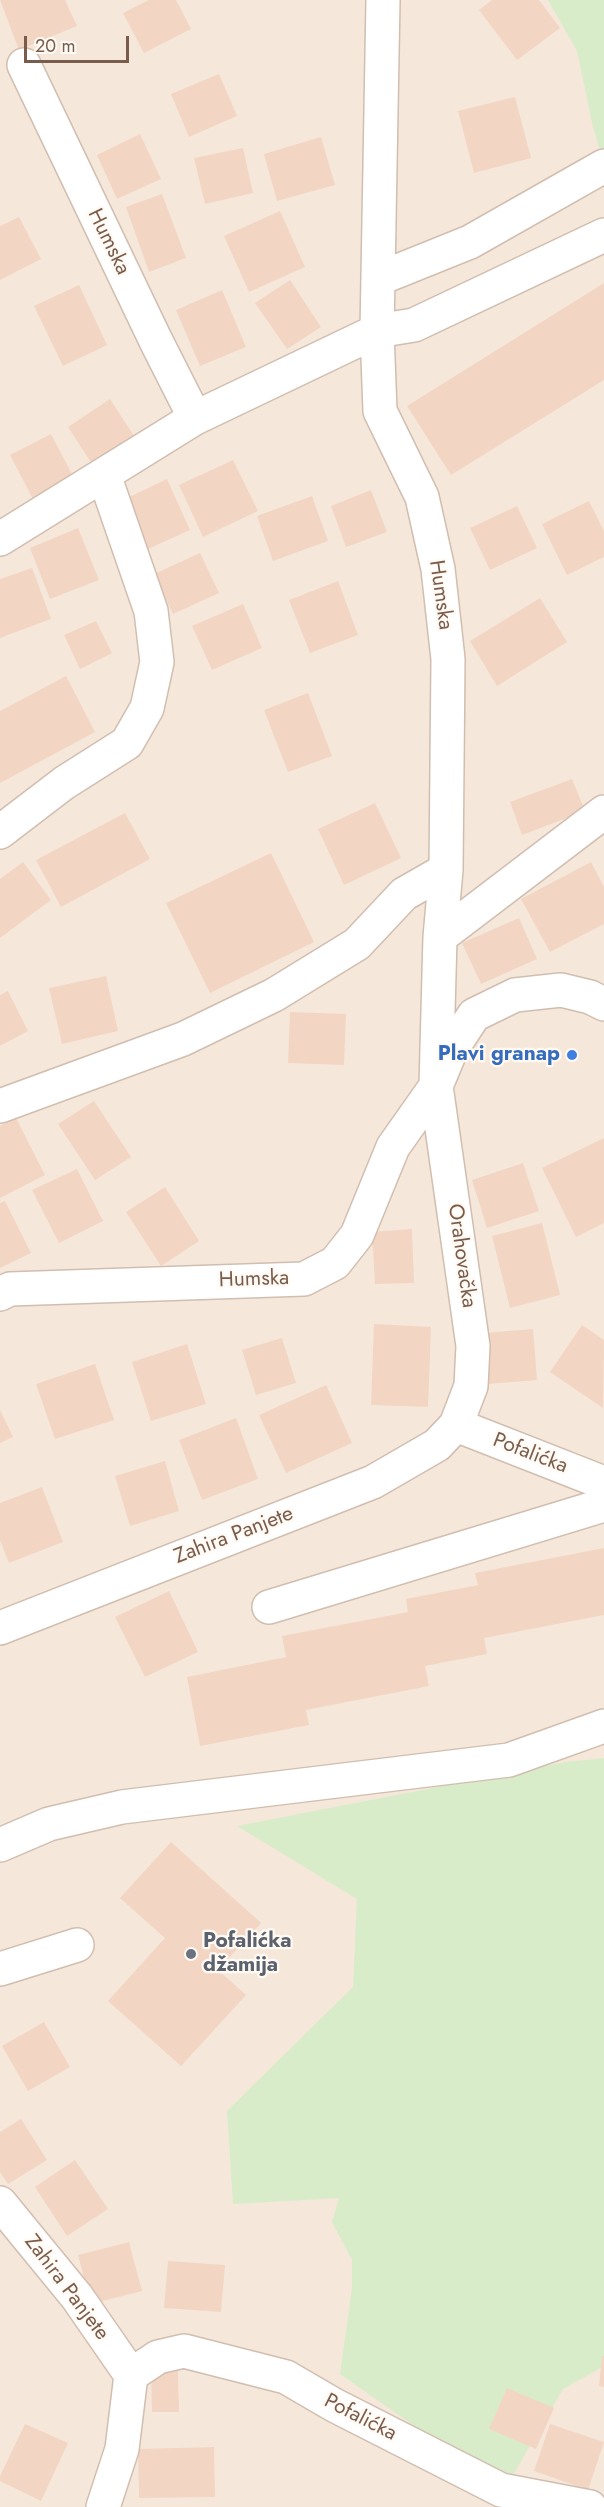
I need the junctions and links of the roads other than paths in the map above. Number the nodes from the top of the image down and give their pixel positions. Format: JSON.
{"nodes":[{"id":1,"x":383,"y":0,"type":"edge"},
{"id":2,"x":24,"y":65,"type":"dead end"},
{"id":3,"x":604,"y":166,"type":"edge"},
{"id":4,"x":604,"y":235,"type":"edge"},
{"id":5,"x":378,"y":279,"type":"junction"},
{"id":6,"x":377,"y":331,"type":"junction"},
{"id":7,"x":195,"y":418,"type":"junction"},
{"id":8,"x":104,"y":475,"type":"junction"},
{"id":9,"x":0,"y":539,"type":"edge"},
{"id":10,"x":604,"y":812,"type":"edge"},
{"id":11,"x":0,"y":832,"type":"edge"},
{"id":12,"x":446,"y":870,"type":"junction"},
{"id":13,"x":440,"y":937,"type":"junction"},
{"id":14,"x":604,"y":1004,"type":"edge"},
{"id":15,"x":436,"y":1086,"type":"junction"},
{"id":16,"x":0,"y":1106,"type":"edge"},
{"id":17,"x":0,"y":1294,"type":"edge"},
{"id":18,"x":456,"y":1425,"type":"junction"},
{"id":19,"x":604,"y":1483,"type":"edge"},
{"id":20,"x":604,"y":1505,"type":"edge"},
{"id":21,"x":269,"y":1607,"type":"dead end"},
{"id":22,"x":0,"y":1628,"type":"edge"},
{"id":23,"x":604,"y":1726,"type":"edge"},
{"id":24,"x":0,"y":1845,"type":"edge"},
{"id":25,"x":76,"y":1945,"type":"dead end"},
{"id":26,"x":0,"y":1969,"type":"edge"},
{"id":27,"x":0,"y":2203,"type":"edge"},
{"id":28,"x":131,"y":2375,"type":"junction"},
{"id":29,"x":103,"y":2507,"type":"edge"},
{"id":30,"x":590,"y":2507,"type":"edge"}],
"edges":[{"from":1,"to":5,"type":"street","name":"Humska"},
{"from":2,"to":7,"type":"street","name":"Humska"},
{"from":3,"to":5,"type":"street"},
{"from":4,"to":6,"type":"street"},
{"from":5,"to":6,"type":"street","name":"Humska"},
{"from":6,"to":7,"type":"street"},
{"from":6,"to":12,"type":"street","name":"Humska"},
{"from":7,"to":8,"type":"street"},
{"from":8,"to":9,"type":"street"},
{"from":8,"to":11,"type":"street"},
{"from":10,"to":13,"type":"street"},
{"from":12,"to":13,"type":"street","name":"Humska"},
{"from":12,"to":16,"type":"street"},
{"from":13,"to":15,"type":"street","name":"Humska"},
{"from":14,"to":15,"type":"street","name":"Humska"},
{"from":15,"to":17,"type":"street","name":"Humska"},
{"from":15,"to":18,"type":"street","name":"Orahovačka"},
{"from":18,"to":19,"type":"street","name":"Pofalićka"},
{"from":18,"to":22,"type":"street","name":"Zahira Panjete"},
{"from":20,"to":21,"type":"street"},
{"from":23,"to":24,"type":"street"},
{"from":25,"to":26,"type":"street"},
{"from":27,"to":28,"type":"street","name":"Zahira Panjete"},
{"from":28,"to":29,"type":"street"},
{"from":28,"to":30,"type":"street","name":"Pofalićka"}]}
